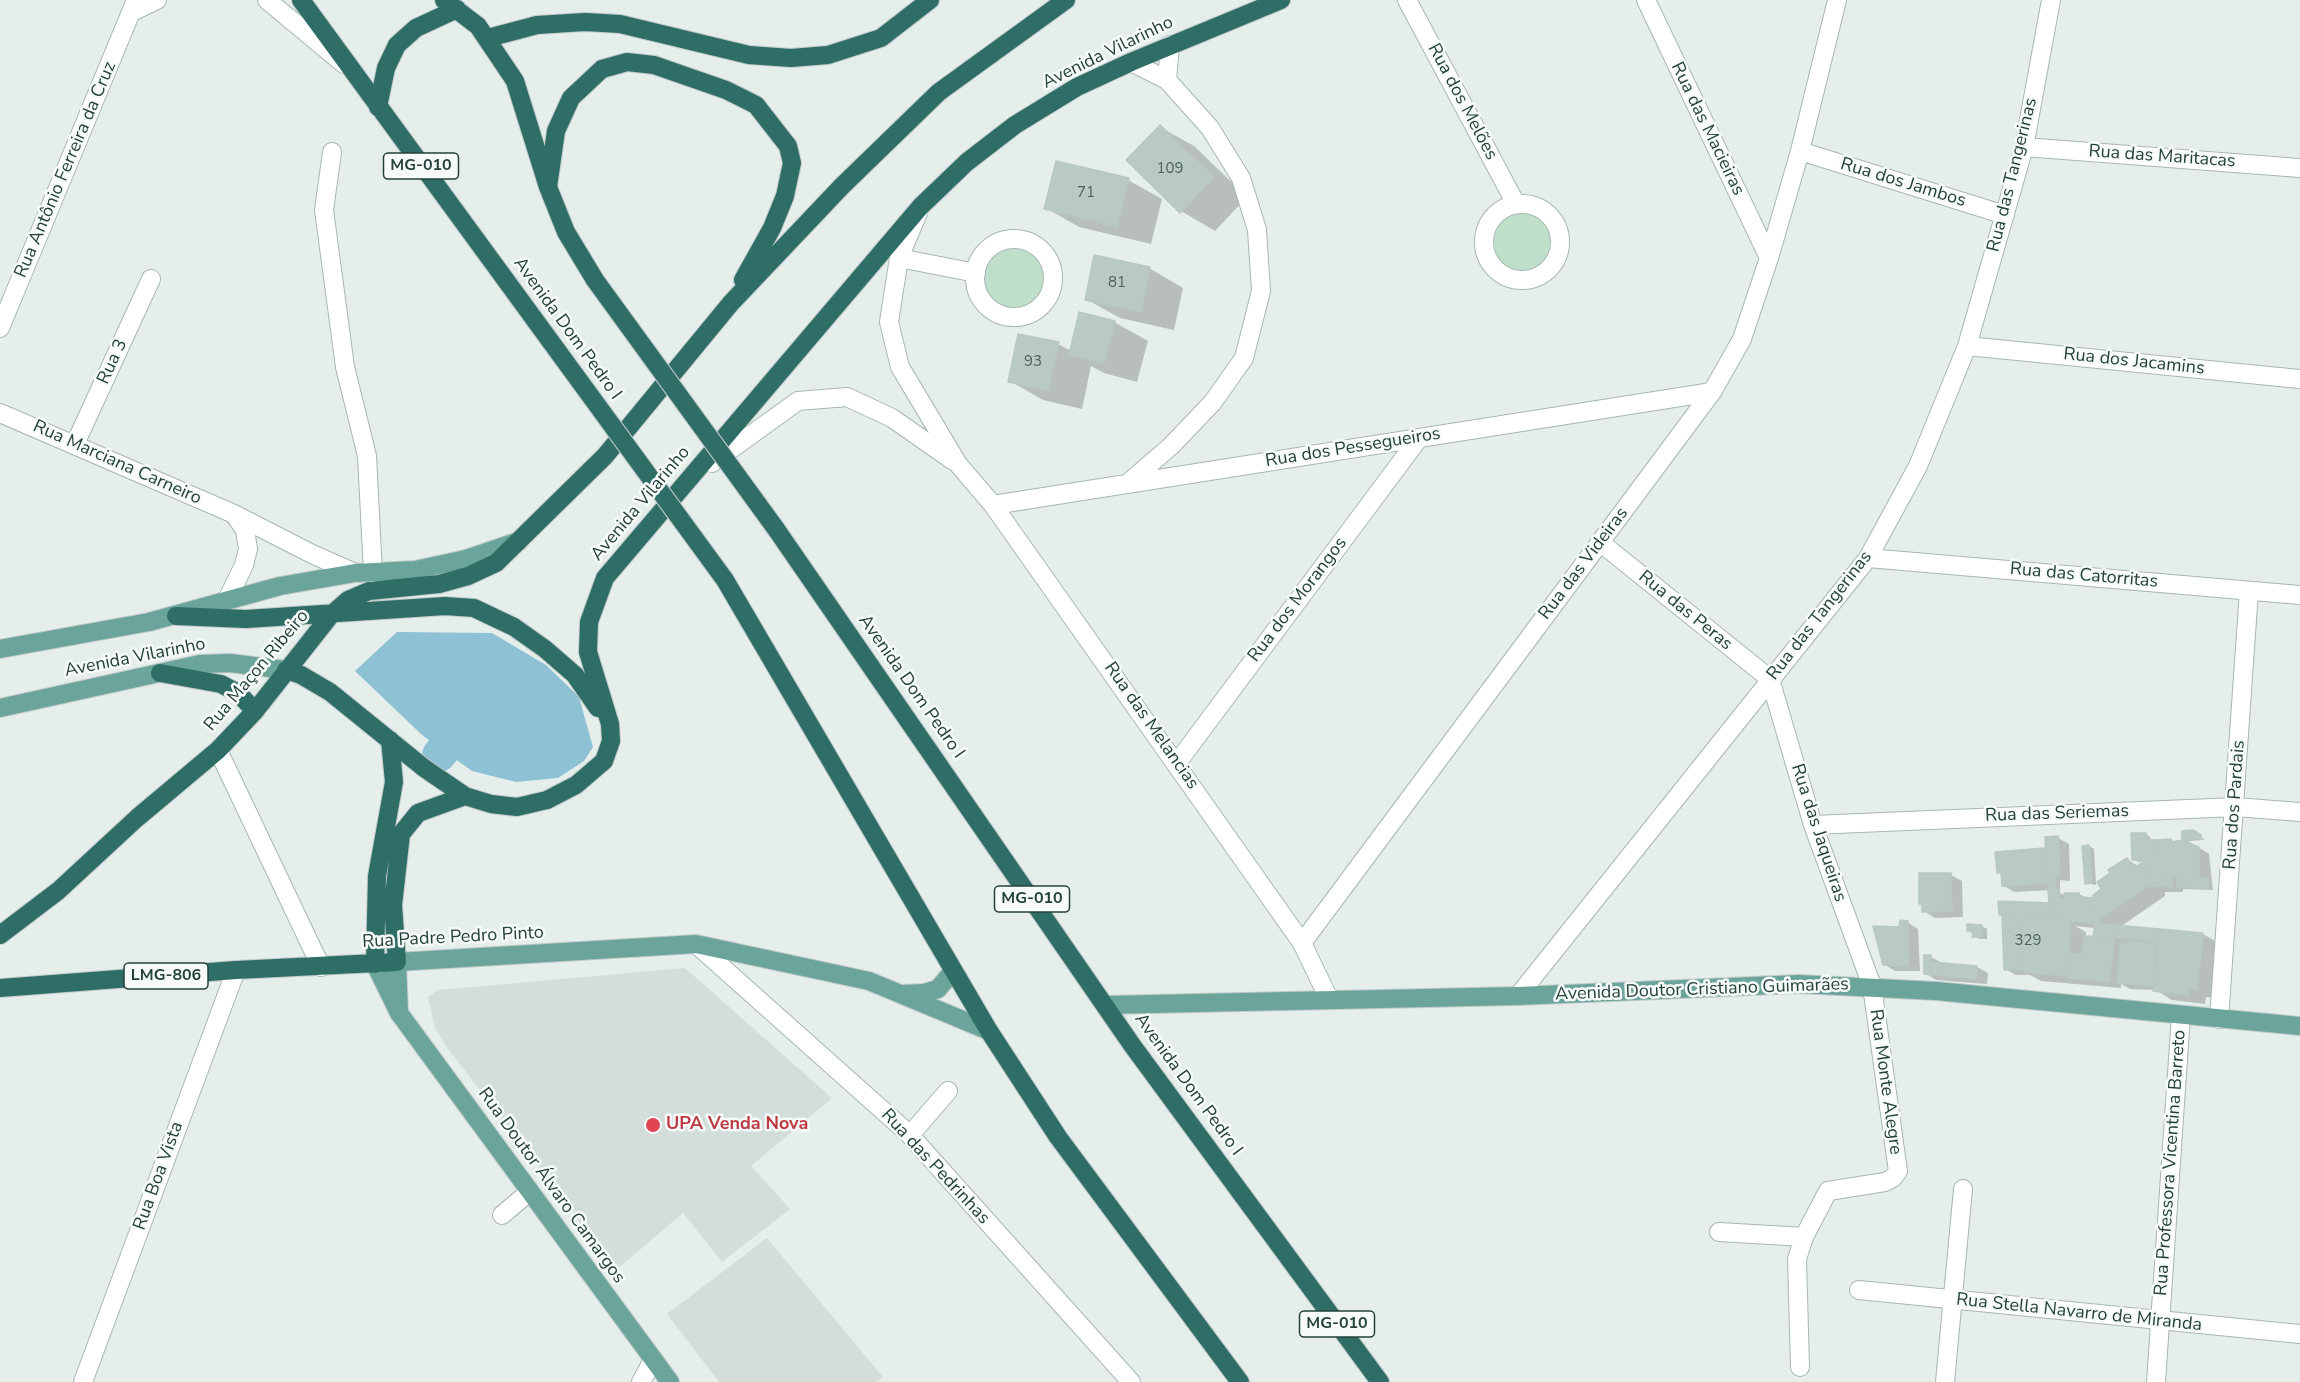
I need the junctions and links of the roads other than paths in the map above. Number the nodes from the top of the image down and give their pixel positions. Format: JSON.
{"nodes":[{"id":1,"x":157,"y":0,"type":"edge"},
{"id":2,"x":267,"y":0,"type":"edge"},
{"id":3,"x":301,"y":0,"type":"edge"},
{"id":4,"x":930,"y":0,"type":"edge"},
{"id":5,"x":1066,"y":0,"type":"edge"},
{"id":6,"x":1281,"y":0,"type":"edge"},
{"id":7,"x":1407,"y":0,"type":"edge"},
{"id":8,"x":1646,"y":0,"type":"edge"},
{"id":9,"x":1837,"y":0,"type":"edge"},
{"id":10,"x":2051,"y":0,"type":"edge"},
{"id":11,"x":450,"y":5,"type":"edge"},
{"id":12,"x":134,"y":6,"type":"edge"},
{"id":13,"x":488,"y":38,"type":"junction"},
{"id":14,"x":1170,"y":45,"type":"junction"},
{"id":15,"x":1131,"y":62,"type":"junction"},
{"id":16,"x":348,"y":68,"type":"junction"},
{"id":17,"x":1167,"y":80,"type":"junction"},
{"id":18,"x":378,"y":107,"type":"junction"},
{"id":19,"x":2024,"y":147,"type":"junction"},
{"id":20,"x":1800,"y":151,"type":"junction"},
{"id":21,"x":332,"y":152,"type":"dead end"},
{"id":22,"x":2300,"y":168,"type":"edge"},
{"id":23,"x":548,"y":187,"type":"junction"},
{"id":24,"x":1516,"y":204,"type":"junction"},
{"id":25,"x":921,"y":206,"type":"junction"},
{"id":26,"x":2005,"y":215,"type":"junction"},
{"id":27,"x":899,"y":258,"type":"junction"},
{"id":28,"x":1769,"y":258,"type":"junction"},
{"id":29,"x":976,"y":273,"type":"junction"},
{"id":30,"x":151,"y":279,"type":"dead end"},
{"id":31,"x":731,"y":303,"type":"junction"},
{"id":32,"x":0,"y":328,"type":"edge"},
{"id":33,"x":1967,"y":346,"type":"junction"},
{"id":34,"x":2300,"y":379,"type":"edge"},
{"id":35,"x":1712,"y":392,"type":"junction"},
{"id":36,"x":0,"y":412,"type":"edge"},
{"id":37,"x":1419,"y":438,"type":"junction"},
{"id":38,"x":75,"y":444,"type":"junction"},
{"id":39,"x":958,"y":464,"type":"junction"},
{"id":40,"x":691,"y":478,"type":"junction"},
{"id":41,"x":1128,"y":483,"type":"junction"},
{"id":42,"x":993,"y":505,"type":"junction"},
{"id":43,"x":234,"y":514,"type":"junction"},
{"id":44,"x":519,"y":541,"type":"junction"},
{"id":45,"x":1601,"y":543,"type":"junction"},
{"id":46,"x":1868,"y":558,"type":"junction"},
{"id":47,"x":364,"y":573,"type":"junction"},
{"id":48,"x":2249,"y":591,"type":"junction"},
{"id":49,"x":2300,"y":595,"type":"edge"},
{"id":50,"x":227,"y":600,"type":"junction"},
{"id":51,"x":176,"y":615,"type":"junction"},
{"id":52,"x":330,"y":616,"type":"junction"},
{"id":53,"x":0,"y":649,"type":"edge"},
{"id":54,"x":286,"y":670,"type":"junction"},
{"id":55,"x":160,"y":673,"type":"junction"},
{"id":56,"x":1770,"y":679,"type":"junction"},
{"id":57,"x":0,"y":708,"type":"edge"},
{"id":58,"x":255,"y":711,"type":"junction"},
{"id":59,"x":610,"y":724,"type":"junction"},
{"id":60,"x":390,"y":740,"type":"junction"},
{"id":61,"x":218,"y":750,"type":"junction"},
{"id":62,"x":1177,"y":763,"type":"junction"},
{"id":63,"x":465,"y":796,"type":"junction"},
{"id":64,"x":2235,"y":807,"type":"junction"},
{"id":65,"x":2300,"y":812,"type":"edge"},
{"id":66,"x":1813,"y":825,"type":"junction"},
{"id":67,"x":0,"y":935,"type":"edge"},
{"id":68,"x":1302,"y":943,"type":"junction"},
{"id":69,"x":696,"y":944,"type":"junction"},
{"id":70,"x":397,"y":962,"type":"junction"},
{"id":71,"x":375,"y":964,"type":"junction"},
{"id":72,"x":321,"y":966,"type":"junction"},
{"id":73,"x":236,"y":970,"type":"junction"},
{"id":74,"x":953,"y":971,"type":"junction"},
{"id":75,"x":1872,"y":986,"type":"junction"},
{"id":76,"x":0,"y":988,"type":"edge"},
{"id":77,"x":902,"y":994,"type":"junction"},
{"id":78,"x":1518,"y":996,"type":"junction"},
{"id":79,"x":1329,"y":999,"type":"junction"},
{"id":80,"x":1139,"y":1004,"type":"junction"},
{"id":81,"x":1105,"y":1005,"type":"junction"},
{"id":82,"x":399,"y":1013,"type":"junction"},
{"id":83,"x":2181,"y":1015,"type":"junction"},
{"id":84,"x":2219,"y":1019,"type":"junction"},
{"id":85,"x":2300,"y":1026,"type":"edge"},
{"id":86,"x":989,"y":1031,"type":"junction"},
{"id":87,"x":1126,"y":1036,"type":"junction"},
{"id":88,"x":948,"y":1090,"type":"dead end"},
{"id":89,"x":910,"y":1135,"type":"junction"},
{"id":90,"x":1963,"y":1188,"type":"dead end"},
{"id":91,"x":528,"y":1192,"type":"junction"},
{"id":92,"x":502,"y":1215,"type":"dead end"},
{"id":93,"x":1719,"y":1232,"type":"dead end"},
{"id":94,"x":1804,"y":1237,"type":"junction"},
{"id":95,"x":1859,"y":1290,"type":"dead end"},
{"id":96,"x":1952,"y":1300,"type":"junction"},
{"id":97,"x":2160,"y":1321,"type":"junction"},
{"id":98,"x":2300,"y":1334,"type":"edge"},
{"id":99,"x":653,"y":1360,"type":"junction"},
{"id":100,"x":1800,"y":1367,"type":"dead end"},
{"id":101,"x":82,"y":1382,"type":"edge"},
{"id":102,"x":641,"y":1382,"type":"edge"},
{"id":103,"x":670,"y":1382,"type":"edge"},
{"id":104,"x":1131,"y":1382,"type":"edge"},
{"id":105,"x":1240,"y":1382,"type":"edge"},
{"id":106,"x":1380,"y":1382,"type":"edge"},
{"id":107,"x":1945,"y":1382,"type":"edge"},
{"id":108,"x":2156,"y":1382,"type":"edge"}],
"edges":[{"from":1,"to":12,"type":"street","name":"Rua Antônio Ferreira da Cruz"},
{"from":2,"to":16,"type":"street"},
{"from":3,"to":16,"type":"highway","name":"Avenida Dom Pedro I","number":"MG-010"},
{"from":4,"to":13,"type":"highway"},
{"from":5,"to":31,"type":"highway","name":"Avenida Vilarinho"},
{"from":6,"to":14,"type":"highway","name":"Avenida Vilarinho"},
{"from":7,"to":24,"type":"street","name":"Rua dos Melões"},
{"from":8,"to":28,"type":"street","name":"Rua das Macieiras"},
{"from":9,"to":20,"type":"street","name":"Rua das Videiras"},
{"from":10,"to":19,"type":"street","name":"Rua das Tangerinas"},
{"from":11,"to":13,"type":"highway","name":"Avenida Dom Pedro I","number":"MG-010"},
{"from":11,"to":18,"type":"highway"},
{"from":12,"to":32,"type":"street","name":"Rua Antônio Ferreira da Cruz"},
{"from":13,"to":23,"type":"highway","name":"Avenida Dom Pedro I","number":"MG-010"},
{"from":14,"to":15,"type":"highway","name":"Avenida Vilarinho"},
{"from":14,"to":17,"type":"street"},
{"from":15,"to":17,"type":"street"},
{"from":15,"to":25,"type":"highway","name":"Avenida Vilarinho"},
{"from":16,"to":18,"type":"highway","name":"Avenida Dom Pedro I","number":"MG-010"},
{"from":17,"to":41,"type":"street"},
{"from":18,"to":74,"type":"highway","name":"Avenida Dom Pedro I","number":"MG-010","bridge":true},
{"from":19,"to":22,"type":"street","name":"Rua das Maritacas"},
{"from":19,"to":26,"type":"street","name":"Rua das Tangerinas"},
{"from":20,"to":26,"type":"street","name":"Rua dos Jambos"},
{"from":20,"to":28,"type":"street","name":"Rua das Videiras"},
{"from":21,"to":47,"type":"street"},
{"from":23,"to":31,"type":"highway"},
{"from":23,"to":81,"type":"highway","name":"Avenida Dom Pedro I","number":"MG-010","bridge":true},
{"from":24,"to":24,"type":"street"},
{"from":25,"to":27,"type":"street","name":"Rua das Melancias"},
{"from":25,"to":40,"type":"highway","name":"Avenida Vilarinho"},
{"from":26,"to":33,"type":"street","name":"Rua das Tangerinas"},
{"from":27,"to":29,"type":"street"},
{"from":27,"to":39,"type":"street","name":"Rua das Melancias"},
{"from":28,"to":35,"type":"street","name":"Rua das Videiras"},
{"from":29,"to":29,"type":"street"},
{"from":30,"to":38,"type":"street","name":"Rua 3"},
{"from":31,"to":44,"type":"highway","name":"Avenida Vilarinho"},
{"from":33,"to":34,"type":"street","name":"Rua dos Jacamins"},
{"from":33,"to":46,"type":"street","name":"Rua das Tangerinas"},
{"from":35,"to":37,"type":"street","name":"Rua dos Pessegueiros"},
{"from":35,"to":45,"type":"street","name":"Rua das Videiras"},
{"from":36,"to":38,"type":"street","name":"Rua Marciana Carneiro"},
{"from":37,"to":41,"type":"street","name":"Rua dos Pessegueiros"},
{"from":37,"to":62,"type":"street","name":"Rua dos Morangos"},
{"from":38,"to":43,"type":"street","name":"Rua Marciana Carneiro"},
{"from":39,"to":40,"type":"street","name":"Rua das Melancias"},
{"from":39,"to":42,"type":"street","name":"Rua das Melancias"},
{"from":40,"to":59,"type":"highway","name":"Avenida Vilarinho"},
{"from":41,"to":42,"type":"street","name":"Rua dos Pessegueiros"},
{"from":42,"to":62,"type":"street","name":"Rua das Melancias"},
{"from":43,"to":47,"type":"street","name":"Rua Marciana Carneiro"},
{"from":43,"to":50,"type":"street"},
{"from":44,"to":47,"type":"main road","name":"Avenida Vilarinho"},
{"from":44,"to":52,"type":"highway","name":"Rua Maçon Ribeiro"},
{"from":45,"to":56,"type":"street","name":"Rua das Peras"},
{"from":45,"to":68,"type":"street","name":"Rua das Videiras"},
{"from":46,"to":48,"type":"street","name":"Rua das Catorritas"},
{"from":46,"to":56,"type":"street","name":"Rua das Tangerinas"},
{"from":47,"to":50,"type":"main road","name":"Avenida Vilarinho"},
{"from":48,"to":49,"type":"street","name":"Rua das Catorritas"},
{"from":48,"to":64,"type":"street","name":"Rua dos Pardais"},
{"from":50,"to":51,"type":"main road","name":"Avenida Vilarinho"},
{"from":51,"to":52,"type":"highway"},
{"from":51,"to":53,"type":"main road","name":"Avenida Vilarinho"},
{"from":52,"to":54,"type":"highway","name":"Rua Maçon Ribeiro"},
{"from":52,"to":59,"type":"highway"},
{"from":54,"to":55,"type":"main road","name":"Avenida Vilarinho"},
{"from":54,"to":58,"type":"highway","name":"Rua Maçon Ribeiro"},
{"from":54,"to":60,"type":"highway","name":"Avenida Vilarinho"},
{"from":55,"to":57,"type":"main road","name":"Avenida Vilarinho"},
{"from":55,"to":58,"type":"highway"},
{"from":56,"to":66,"type":"street","name":"Rua das Jaqueiras"},
{"from":56,"to":78,"type":"street","name":"Rua das Tangerinas"},
{"from":58,"to":61,"type":"highway","name":"Rua Maçon Ribeiro"},
{"from":59,"to":63,"type":"highway","name":"Avenida Vilarinho"},
{"from":60,"to":63,"type":"highway","name":"Avenida Vilarinho"},
{"from":60,"to":71,"type":"highway","name":"Rua Doutor Álvaro Camargos"},
{"from":61,"to":67,"type":"highway","name":"Rua Maçon Ribeiro"},
{"from":61,"to":72,"type":"street"},
{"from":62,"to":68,"type":"street","name":"Rua das Melancias"},
{"from":63,"to":70,"type":"highway"},
{"from":64,"to":65,"type":"street","name":"Rua das Seriemas"},
{"from":64,"to":66,"type":"street","name":"Rua das Seriemas"},
{"from":64,"to":84,"type":"street","name":"Rua dos Pardais"},
{"from":66,"to":75,"type":"street","name":"Rua das Jaqueiras"},
{"from":68,"to":79,"type":"street","name":"Rua das Melancias"},
{"from":69,"to":70,"type":"main road","name":"Rua Padre Pedro Pinto","number":"LMG-806"},
{"from":69,"to":77,"type":"main road","name":"Rua Padre Pedro Pinto","number":"LMG-806"},
{"from":69,"to":89,"type":"street","name":"Rua das Pedrinhas"},
{"from":70,"to":71,"type":"highway","name":"Rua Padre Pedro Pinto","number":"LMG-806"},
{"from":70,"to":82,"type":"main road"},
{"from":71,"to":72,"type":"highway","name":"Rua Padre Pedro Pinto","number":"LMG-806"},
{"from":71,"to":82,"type":"main road","name":"Rua Doutor Álvaro Camargos"},
{"from":72,"to":73,"type":"highway","name":"Rua Padre Pedro Pinto","number":"LMG-806"},
{"from":73,"to":76,"type":"highway","name":"Rua Padre Pedro Pinto","number":"LMG-806"},
{"from":73,"to":101,"type":"street","name":"Rua Boa Vista"},
{"from":74,"to":77,"type":"main road","name":"Rua Padre Pedro Pinto","number":"LMG-806"},
{"from":74,"to":86,"type":"highway","name":"Avenida Dom Pedro I","number":"MG-010"},
{"from":75,"to":78,"type":"main road","name":"Avenida Doutor Cristiano Guimarães"},
{"from":75,"to":83,"type":"main road","name":"Avenida Doutor Cristiano Guimarães"},
{"from":75,"to":94,"type":"street","name":"Rua Monte Alegre"},
{"from":77,"to":86,"type":"main road","name":"Rua Padre Pedro Pinto","number":"LMG-806"},
{"from":78,"to":79,"type":"main road","name":"Avenida Doutor Cristiano Guimarães"},
{"from":79,"to":80,"type":"main road","name":"Avenida Doutor Cristiano Guimarães"},
{"from":80,"to":81,"type":"main road","name":"Avenida Doutor Cristiano Guimarães"},
{"from":80,"to":87,"type":"main road"},
{"from":81,"to":87,"type":"highway","name":"Avenida Dom Pedro I","number":"MG-010"},
{"from":82,"to":91,"type":"main road","name":"Rua Doutor Álvaro Camargos"},
{"from":83,"to":84,"type":"main road","name":"Avenida Doutor Cristiano Guimarães"},
{"from":83,"to":97,"type":"street","name":"Rua Professora Vicentina Barreto"},
{"from":84,"to":85,"type":"main road","name":"Avenida Doutor Cristiano Guimarães"},
{"from":86,"to":105,"type":"highway","name":"Avenida Dom Pedro I","number":"MG-010"},
{"from":87,"to":106,"type":"highway","name":"Avenida Dom Pedro I","number":"MG-010"},
{"from":88,"to":89,"type":"street"},
{"from":89,"to":104,"type":"street","name":"Rua das Pedrinhas"},
{"from":90,"to":96,"type":"street"},
{"from":91,"to":92,"type":"street"},
{"from":91,"to":99,"type":"main road","name":"Rua Doutor Álvaro Camargos"},
{"from":93,"to":94,"type":"street"},
{"from":94,"to":100,"type":"street","name":"Rua Monte Alegre"},
{"from":95,"to":96,"type":"street","name":"Rua Stella Navarro de Miranda"},
{"from":96,"to":97,"type":"street","name":"Rua Stella Navarro de Miranda"},
{"from":96,"to":107,"type":"street"},
{"from":97,"to":98,"type":"street","name":"Rua Stella Navarro de Miranda"},
{"from":97,"to":108,"type":"street","name":"Rua Professora Vicentina Barreto"},
{"from":99,"to":102,"type":"street"},
{"from":99,"to":103,"type":"main road","name":"Rua Doutor Álvaro Camargos"}]}
